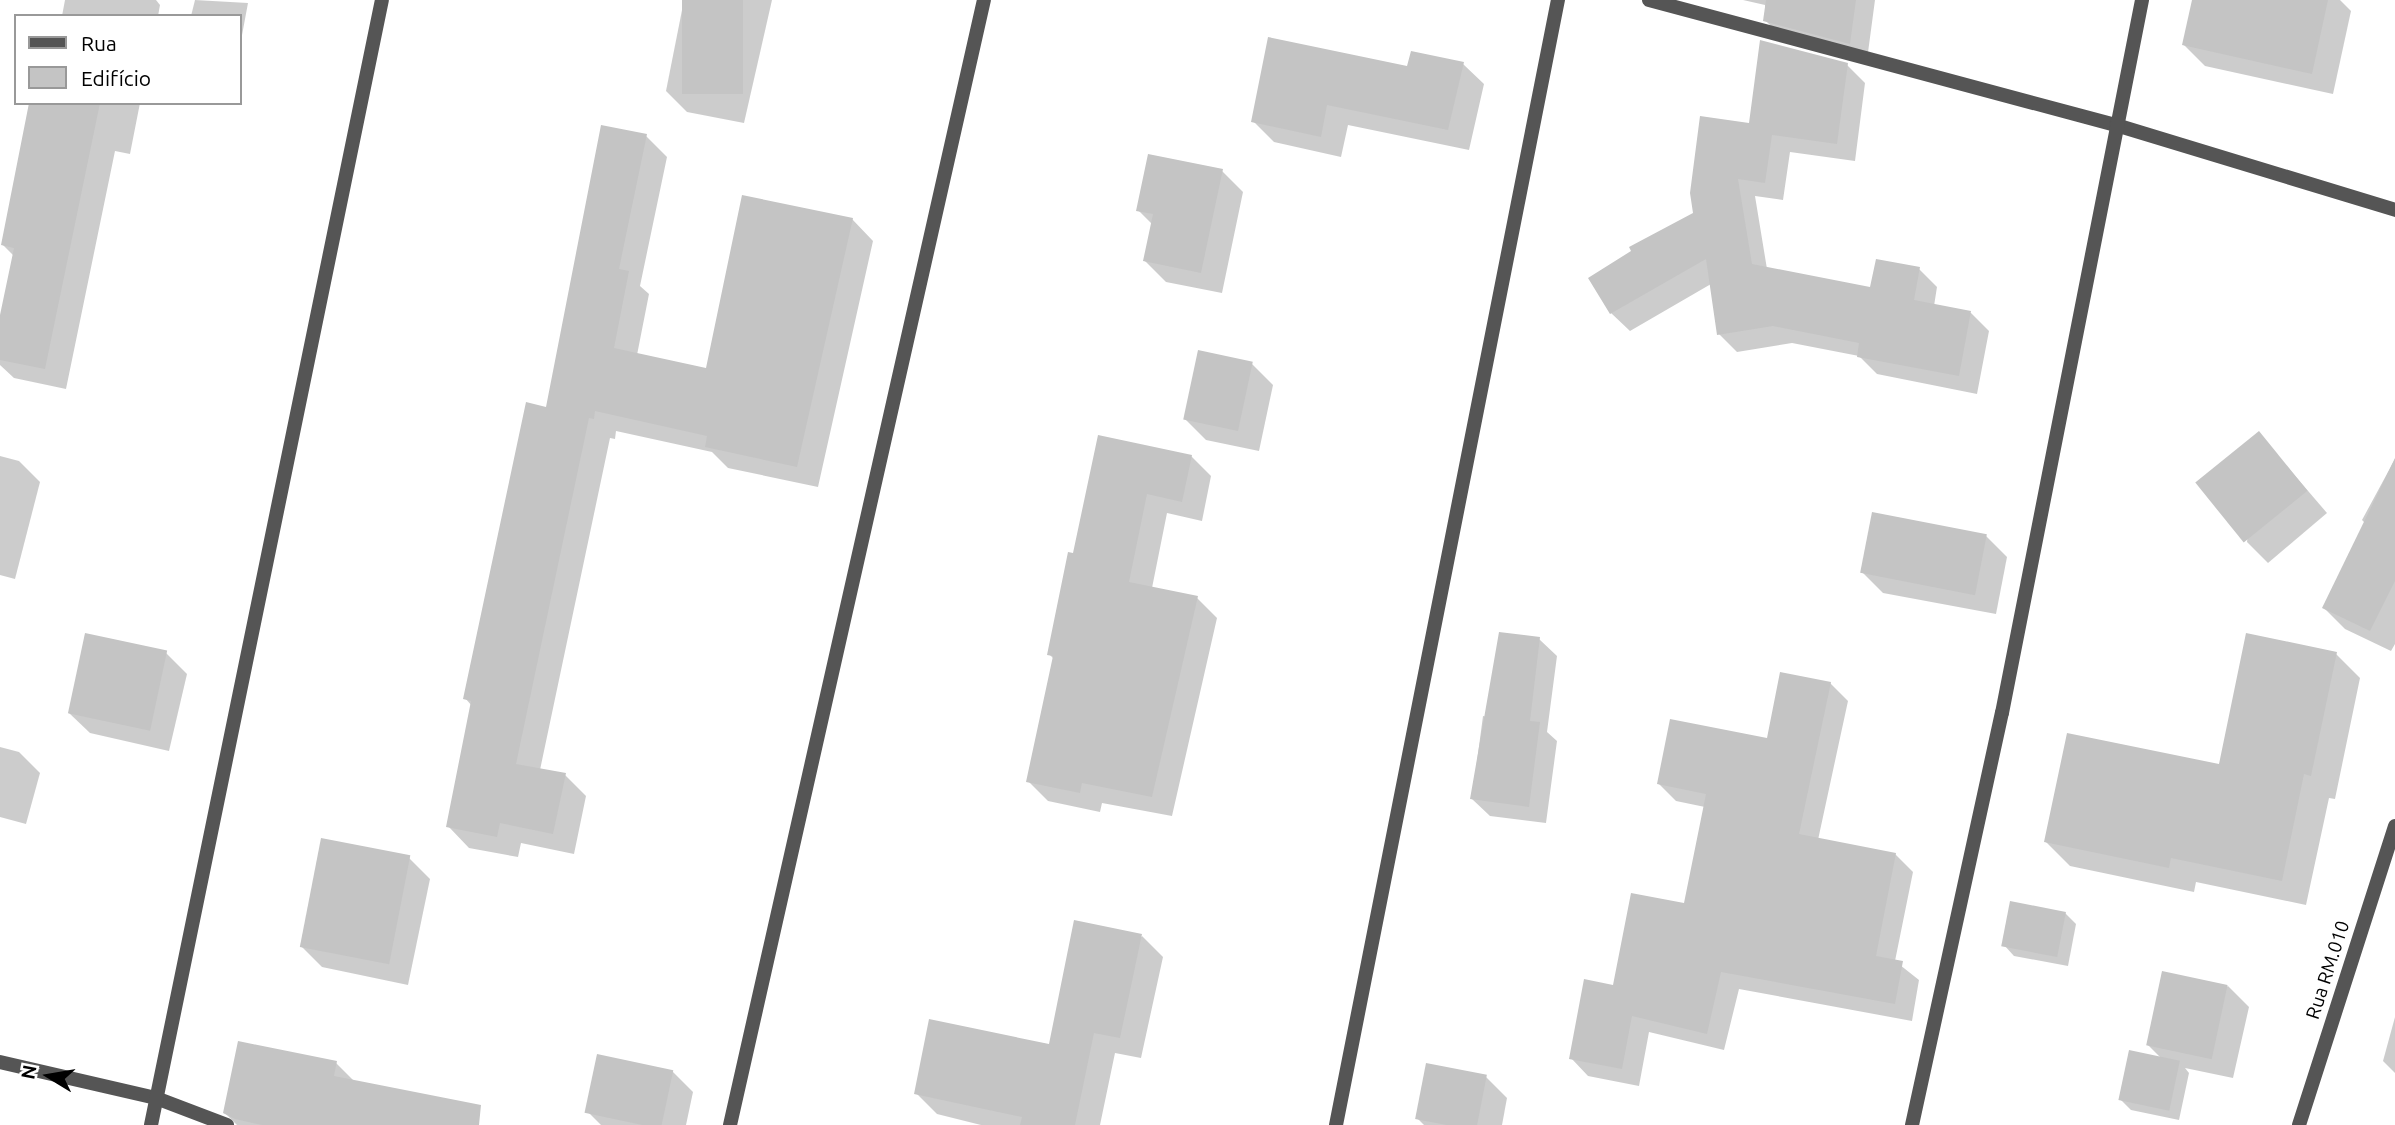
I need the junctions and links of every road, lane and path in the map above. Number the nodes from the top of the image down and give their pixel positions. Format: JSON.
{"nodes":[{"id":1,"x":382,"y":0,"type":"edge"},
{"id":2,"x":984,"y":0,"type":"edge"},
{"id":3,"x":1558,"y":0,"type":"edge"},
{"id":4,"x":1649,"y":0,"type":"edge"},
{"id":5,"x":2142,"y":0,"type":"edge"},
{"id":6,"x":2116,"y":125,"type":"junction"},
{"id":7,"x":2395,"y":211,"type":"edge"},
{"id":8,"x":2395,"y":826,"type":"edge"},
{"id":9,"x":0,"y":1062,"type":"edge"},
{"id":10,"x":156,"y":1098,"type":"junction"},
{"id":11,"x":151,"y":1125,"type":"edge"},
{"id":12,"x":227,"y":1125,"type":"edge"},
{"id":13,"x":730,"y":1125,"type":"edge"},
{"id":14,"x":1336,"y":1125,"type":"edge"},
{"id":15,"x":1912,"y":1125,"type":"edge"},
{"id":16,"x":2298,"y":1125,"type":"edge"}],
"edges":[{"from":1,"to":10,"type":"street"},
{"from":2,"to":13,"type":"street"},
{"from":3,"to":14,"type":"street"},
{"from":4,"to":6,"type":"street"},
{"from":5,"to":6,"type":"street"},
{"from":6,"to":7,"type":"street"},
{"from":6,"to":15,"type":"street"},
{"from":8,"to":16,"type":"street","name":"Rua RM.010"},
{"from":9,"to":10,"type":"street"},
{"from":10,"to":11,"type":"street"},
{"from":10,"to":12,"type":"street"}]}
